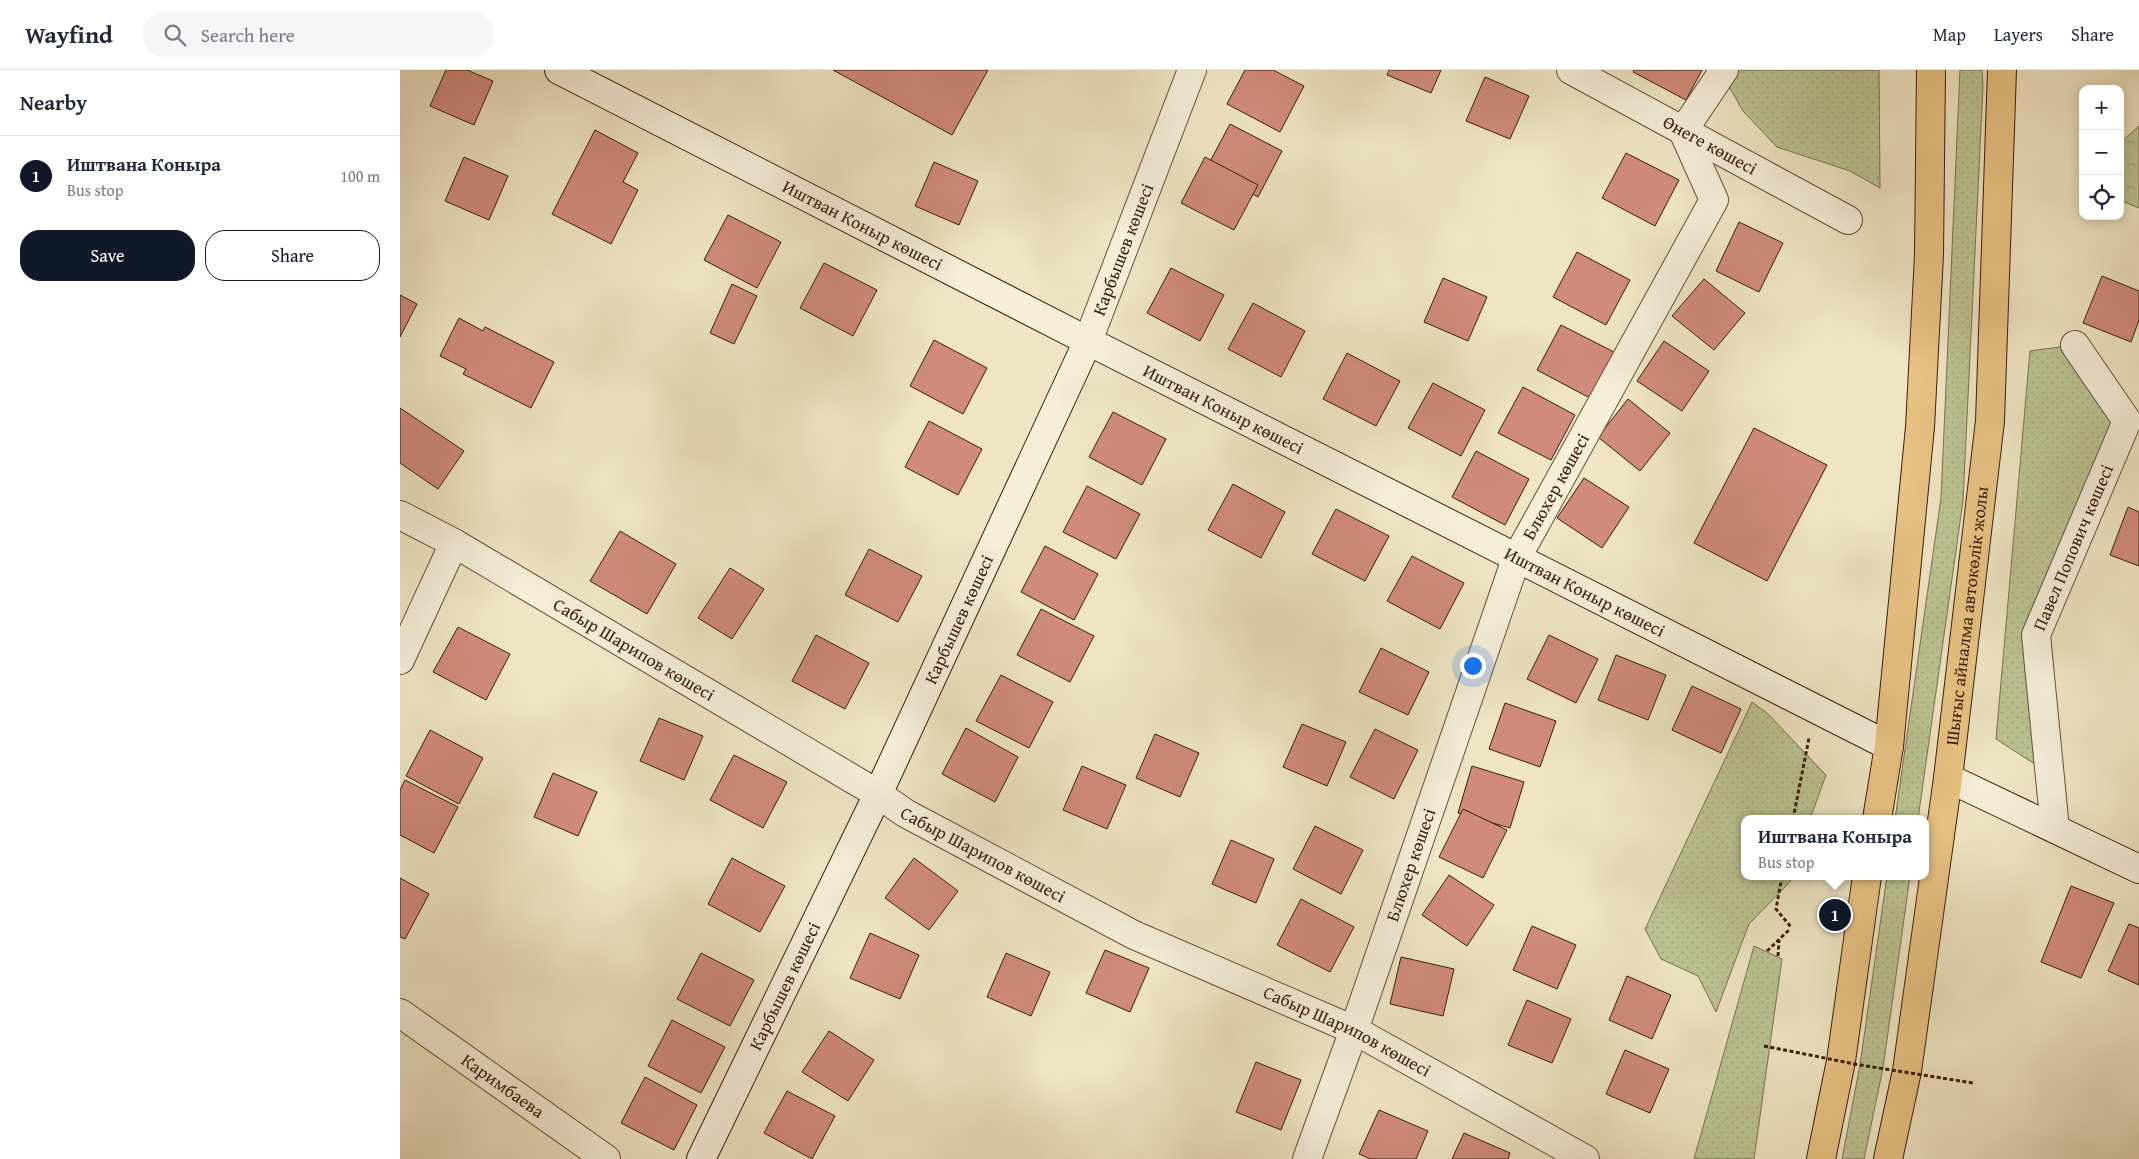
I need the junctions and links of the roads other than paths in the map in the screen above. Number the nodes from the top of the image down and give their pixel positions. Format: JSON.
{"nodes":[{"id":1,"x":559,"y":70,"type":"edge"},
{"id":2,"x":1192,"y":70,"type":"edge"},
{"id":3,"x":1571,"y":70,"type":"edge"},
{"id":4,"x":1724,"y":70,"type":"edge"},
{"id":5,"x":1931,"y":70,"type":"edge"},
{"id":6,"x":2002,"y":70,"type":"edge"},
{"id":7,"x":1683,"y":131,"type":"junction"},
{"id":8,"x":1848,"y":220,"type":"dead end"},
{"id":9,"x":1088,"y":341,"type":"junction"},
{"id":10,"x":2075,"y":345,"type":"dead end"},
{"id":11,"x":400,"y":515,"type":"edge"},
{"id":12,"x":454,"y":543,"type":"junction"},
{"id":13,"x":1516,"y":558,"type":"junction"},
{"id":14,"x":400,"y":660,"type":"edge"},
{"id":15,"x":1889,"y":746,"type":"junction"},
{"id":16,"x":1948,"y":778,"type":"junction"},
{"id":17,"x":878,"y":794,"type":"junction"},
{"id":18,"x":1878,"y":815,"type":"edge"},
{"id":19,"x":2055,"y":829,"type":"junction"},
{"id":20,"x":2139,"y":869,"type":"edge"},
{"id":21,"x":1866,"y":880,"type":"edge"},
{"id":22,"x":400,"y":1013,"type":"edge"},
{"id":23,"x":1354,"y":1030,"type":"junction"},
{"id":24,"x":606,"y":1159,"type":"edge"},
{"id":25,"x":701,"y":1159,"type":"edge"},
{"id":26,"x":1307,"y":1159,"type":"edge"},
{"id":27,"x":1585,"y":1159,"type":"edge"},
{"id":28,"x":1821,"y":1159,"type":"edge"},
{"id":29,"x":1888,"y":1159,"type":"edge"}],
"edges":[{"from":1,"to":9,"type":"street","name":"Иштван Коныр көшесі"},
{"from":2,"to":9,"type":"street","name":"Карбышев көшесі"},
{"from":3,"to":7,"type":"street","name":"Өнеге көшесі"},
{"from":4,"to":7,"type":"street"},
{"from":5,"to":15,"type":"main road"},
{"from":6,"to":16,"type":"main road","name":"Шығыс айналма автокөлік жолы"},
{"from":7,"to":8,"type":"street","name":"Өнеге көшесі"},
{"from":7,"to":13,"type":"street","name":"Блюхер көшесі"},
{"from":9,"to":13,"type":"street","name":"Иштван Коныр көшесі"},
{"from":9,"to":17,"type":"street","name":"Карбышев көшесі"},
{"from":10,"to":19,"type":"street","name":"Павел Попович көшесі"},
{"from":11,"to":12,"type":"street","name":"Сабыр Шарипов көшесі"},
{"from":12,"to":14,"type":"street"},
{"from":12,"to":17,"type":"street","name":"Сабыр Шарипов көшесі"},
{"from":13,"to":15,"type":"street","name":"Иштван Коныр көшесі"},
{"from":13,"to":23,"type":"street","name":"Блюхер көшесі"},
{"from":15,"to":18,"type":"main road"},
{"from":16,"to":19,"type":"street"},
{"from":16,"to":29,"type":"main road","name":"Шығыс айналма автокөлік жолы"},
{"from":17,"to":23,"type":"street","name":"Сабыр Шарипов көшесі"},
{"from":17,"to":25,"type":"street","name":"Карбышев көшесі"},
{"from":19,"to":20,"type":"street"},
{"from":21,"to":28,"type":"main road"},
{"from":22,"to":24,"type":"street","name":"Каримбаева"},
{"from":23,"to":26,"type":"street","name":"Блюхер көшесі"},
{"from":23,"to":27,"type":"street","name":"Сабыр Шарипов көшесі"}]}
